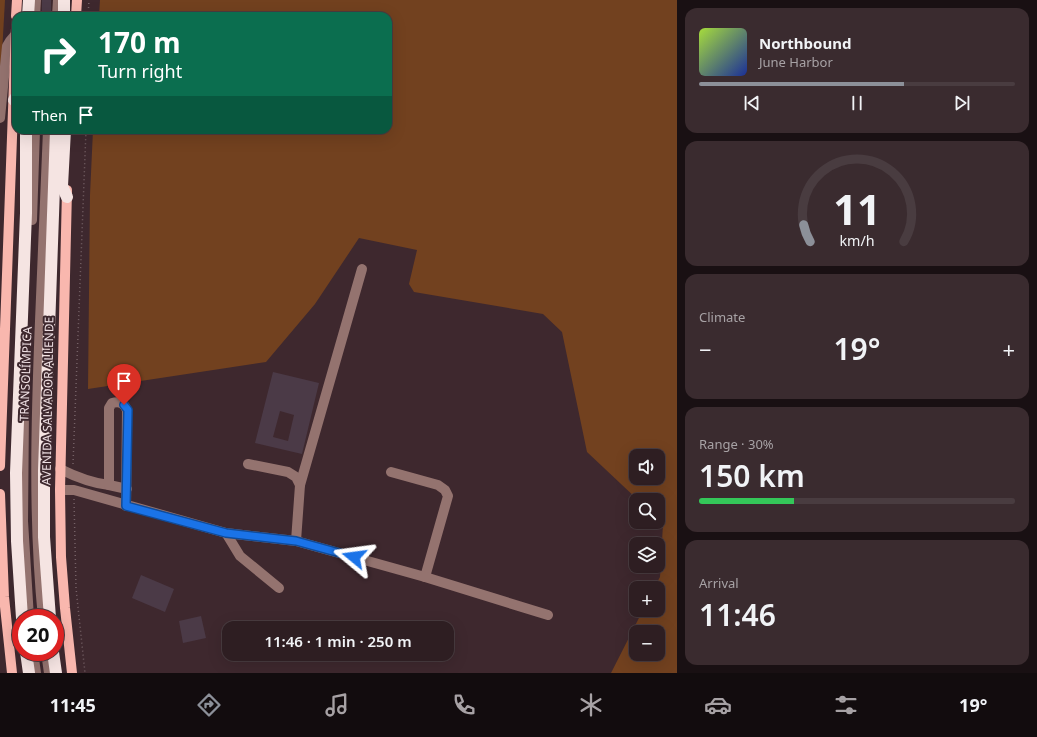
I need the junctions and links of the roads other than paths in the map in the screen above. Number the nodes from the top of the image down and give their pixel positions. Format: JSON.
{"nodes":[{"id":1,"x":17,"y":0,"type":"edge"},
{"id":2,"x":29,"y":0,"type":"edge"},
{"id":3,"x":36,"y":0,"type":"edge"},
{"id":4,"x":58,"y":0,"type":"edge"},
{"id":5,"x":64,"y":0,"type":"edge"},
{"id":6,"x":76,"y":0,"type":"edge"},
{"id":7,"x":16,"y":12,"type":"edge"},
{"id":8,"x":28,"y":12,"type":"edge"},
{"id":9,"x":35,"y":12,"type":"edge"},
{"id":10,"x":57,"y":12,"type":"edge"},
{"id":11,"x":64,"y":12,"type":"edge"},
{"id":12,"x":76,"y":12,"type":"edge"},
{"id":13,"x":12,"y":39,"type":"edge"},
{"id":14,"x":0,"y":118,"type":"edge"},
{"id":15,"x":13,"y":134,"type":"edge"},
{"id":16,"x":26,"y":134,"type":"edge"},
{"id":17,"x":35,"y":134,"type":"edge"},
{"id":18,"x":48,"y":134,"type":"edge"},
{"id":19,"x":56,"y":134,"type":"edge"},
{"id":20,"x":65,"y":134,"type":"edge"},
{"id":21,"x":70,"y":134,"type":"edge"},
{"id":22,"x":67,"y":197,"type":"junction"},
{"id":23,"x":362,"y":269,"type":"dead end"},
{"id":24,"x":3,"y":297,"type":"edge"},
{"id":25,"x":248,"y":464,"type":"dead end"},
{"id":26,"x":0,"y":466,"type":"edge"},
{"id":27,"x":60,"y":469,"type":"junction"},
{"id":28,"x":391,"y":472,"type":"dead end"},
{"id":29,"x":109,"y":485,"type":"junction"},
{"id":30,"x":300,"y":485,"type":"junction"},
{"id":31,"x":127,"y":488,"type":"junction"},
{"id":32,"x":60,"y":490,"type":"junction"},
{"id":33,"x":0,"y":494,"type":"edge"},
{"id":34,"x":126,"y":506,"type":"junction"},
{"id":35,"x":226,"y":533,"type":"junction"},
{"id":36,"x":296,"y":541,"type":"junction"},
{"id":37,"x":425,"y":577,"type":"junction"},
{"id":38,"x":279,"y":588,"type":"dead end"},
{"id":39,"x":21,"y":609,"type":"edge"},
{"id":40,"x":29,"y":609,"type":"edge"},
{"id":41,"x":42,"y":609,"type":"edge"},
{"id":42,"x":49,"y":609,"type":"edge"},
{"id":43,"x":548,"y":615,"type":"dead end"},
{"id":44,"x":27,"y":661,"type":"edge"},
{"id":45,"x":34,"y":661,"type":"edge"},
{"id":46,"x":47,"y":661,"type":"edge"},
{"id":47,"x":54,"y":661,"type":"edge"},
{"id":48,"x":12,"y":673,"type":"edge"},
{"id":49,"x":29,"y":673,"type":"edge"},
{"id":50,"x":36,"y":673,"type":"edge"},
{"id":51,"x":49,"y":673,"type":"edge"},
{"id":52,"x":56,"y":673,"type":"edge"},
{"id":53,"x":72,"y":673,"type":"edge"}],
"edges":[{"from":1,"to":7,"type":"main road"},
{"from":2,"to":8,"type":"highway"},
{"from":3,"to":9,"type":"street"},
{"from":4,"to":10,"type":"street"},
{"from":5,"to":11,"type":"highway"},
{"from":6,"to":12,"type":"main road"},
{"from":13,"to":14,"type":"street"},
{"from":15,"to":24,"type":"main road"},
{"from":16,"to":39,"type":"highway"},
{"from":17,"to":40,"type":"street","name":"TRANSOLÍMPICA"},
{"from":18,"to":41,"type":"street","name":"TRANSOLÍMPICA"},
{"from":19,"to":42,"type":"highway","name":"AVENIDA SALVADOR ALLENDE"},
{"from":20,"to":22,"type":"highway"},
{"from":21,"to":22,"type":"main road","name":"AVENIDA SALVADOR ALLENDE"},
{"from":22,"to":27,"type":"main road","name":"AVENIDA SALVADOR ALLENDE"},
{"from":23,"to":30,"type":"street"},
{"from":24,"to":26,"type":"main road"},
{"from":25,"to":30,"type":"street"},
{"from":27,"to":29,"type":"street"},
{"from":27,"to":32,"type":"main road","name":"AVENIDA SALVADOR ALLENDE"},
{"from":28,"to":37,"type":"street"},
{"from":29,"to":31,"type":"street"},
{"from":29,"to":31,"type":"street"},
{"from":30,"to":36,"type":"street"},
{"from":31,"to":34,"type":"street"},
{"from":32,"to":34,"type":"street"},
{"from":32,"to":53,"type":"main road","name":"AVENIDA SALVADOR ALLENDE"},
{"from":33,"to":48,"type":"main road"},
{"from":34,"to":35,"type":"street"},
{"from":35,"to":36,"type":"street"},
{"from":35,"to":38,"type":"street"},
{"from":36,"to":37,"type":"street"},
{"from":37,"to":43,"type":"street"},
{"from":44,"to":49,"type":"highway"},
{"from":45,"to":50,"type":"street"},
{"from":46,"to":51,"type":"street"},
{"from":47,"to":52,"type":"highway"}]}
